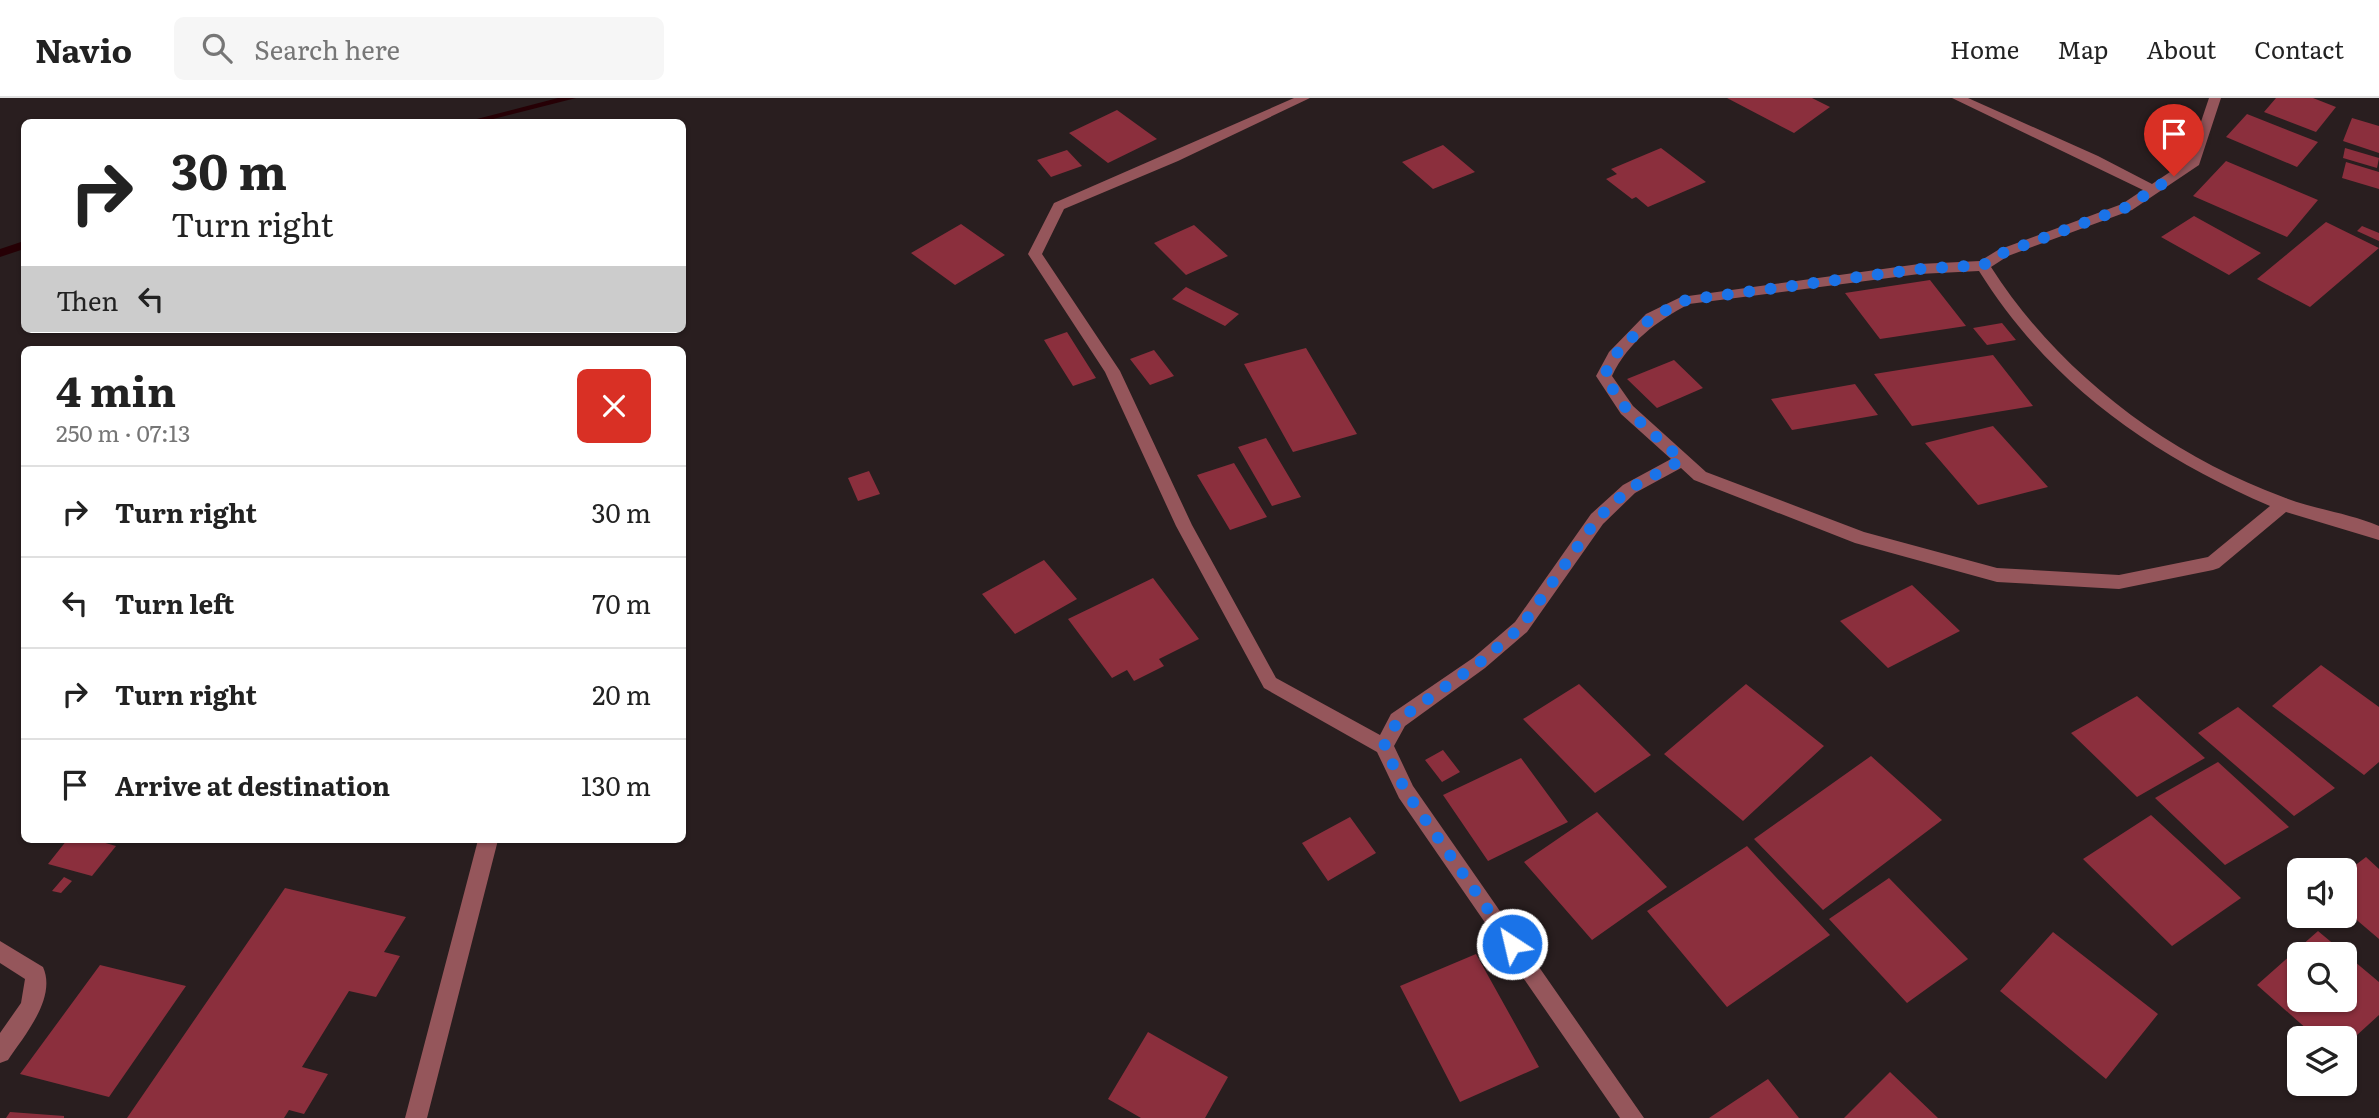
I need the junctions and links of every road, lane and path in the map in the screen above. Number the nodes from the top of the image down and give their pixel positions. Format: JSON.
{"nodes":[{"id":1,"x":1304,"y":98,"type":"edge"},
{"id":2,"x":1958,"y":98,"type":"edge"},
{"id":3,"x":2215,"y":98,"type":"edge"},
{"id":4,"x":2153,"y":190,"type":"junction"},
{"id":5,"x":1983,"y":265,"type":"junction"},
{"id":6,"x":1682,"y":460,"type":"junction"},
{"id":7,"x":2284,"y":504,"type":"junction"},
{"id":8,"x":2379,"y":533,"type":"edge"},
{"id":9,"x":1384,"y":746,"type":"junction"},
{"id":10,"x":487,"y":843,"type":"edge"},
{"id":11,"x":0,"y":951,"type":"edge"},
{"id":12,"x":0,"y":1052,"type":"edge"},
{"id":13,"x":416,"y":1118,"type":"edge"},
{"id":14,"x":1633,"y":1118,"type":"edge"}],
"edges":[{"from":1,"to":9,"type":"street"},
{"from":2,"to":4,"type":"street"},
{"from":3,"to":4,"type":"street"},
{"from":4,"to":5,"type":"street"},
{"from":5,"to":6,"type":"street"},
{"from":5,"to":7,"type":"street"},
{"from":6,"to":7,"type":"street"},
{"from":6,"to":9,"type":"street"},
{"from":7,"to":8,"type":"street"},
{"from":9,"to":14,"type":"street"},
{"from":10,"to":13,"type":"street"},
{"from":11,"to":12,"type":"street"}]}
